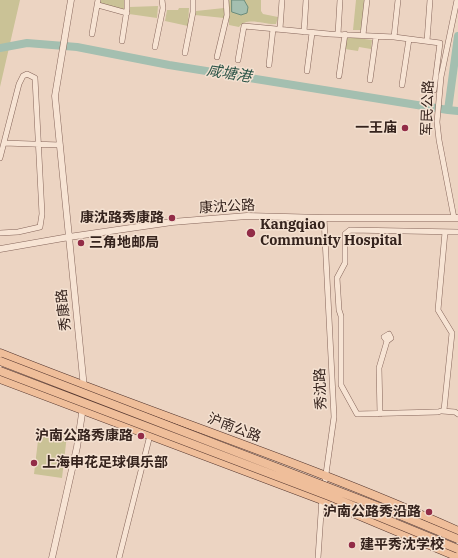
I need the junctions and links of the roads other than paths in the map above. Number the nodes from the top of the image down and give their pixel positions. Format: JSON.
{"nodes":[{"id":1,"x":71,"y":0,"type":"edge"},
{"id":2,"x":127,"y":0,"type":"edge"},
{"id":3,"x":162,"y":0,"type":"edge"},
{"id":4,"x":192,"y":0,"type":"edge"},
{"id":5,"x":226,"y":0,"type":"edge"},
{"id":6,"x":282,"y":0,"type":"edge"},
{"id":7,"x":306,"y":0,"type":"edge"},
{"id":8,"x":340,"y":0,"type":"edge"},
{"id":9,"x":367,"y":0,"type":"edge"},
{"id":10,"x":398,"y":0,"type":"edge"},
{"id":11,"x":430,"y":0,"type":"edge"},
{"id":12,"x":457,"y":0,"type":"edge"},
{"id":13,"x":98,"y":3,"type":"edge"},
{"id":14,"x":127,"y":13,"type":"junction"},
{"id":15,"x":273,"y":28,"type":"junction"},
{"id":16,"x":280,"y":29,"type":"junction"},
{"id":17,"x":304,"y":32,"type":"junction"},
{"id":18,"x":312,"y":33,"type":"junction"},
{"id":19,"x":92,"y":34,"type":"dead end"},
{"id":20,"x":338,"y":34,"type":"junction"},
{"id":21,"x":345,"y":34,"type":"junction"},
{"id":22,"x":363,"y":35,"type":"junction"},
{"id":23,"x":376,"y":37,"type":"junction"},
{"id":24,"x":394,"y":37,"type":"junction"},
{"id":25,"x":409,"y":39,"type":"junction"},
{"id":26,"x":122,"y":41,"type":"dead end"},
{"id":27,"x":427,"y":41,"type":"junction"},
{"id":28,"x":156,"y":47,"type":"dead end"},
{"id":29,"x":185,"y":53,"type":"dead end"},
{"id":30,"x":217,"y":57,"type":"dead end"},
{"id":31,"x":238,"y":60,"type":"dead end"},
{"id":32,"x":269,"y":65,"type":"dead end"},
{"id":33,"x":307,"y":71,"type":"dead end"},
{"id":34,"x":339,"y":76,"type":"dead end"},
{"id":35,"x":370,"y":80,"type":"dead end"},
{"id":36,"x":402,"y":85,"type":"dead end"},
{"id":37,"x":434,"y":90,"type":"dead end"},
{"id":38,"x":4,"y":143,"type":"junction"},
{"id":39,"x":39,"y":144,"type":"junction"},
{"id":40,"x":60,"y":145,"type":"junction"},
{"id":41,"x":0,"y":158,"type":"edge"},
{"id":42,"x":324,"y":218,"type":"junction"},
{"id":43,"x":456,"y":218,"type":"edge"},
{"id":44,"x":446,"y":232,"type":"junction"},
{"id":45,"x":458,"y":232,"type":"edge"},
{"id":46,"x":0,"y":233,"type":"edge"},
{"id":47,"x":69,"y":237,"type":"junction"},
{"id":48,"x":0,"y":249,"type":"edge"},
{"id":49,"x":340,"y":327,"type":"junction"},
{"id":50,"x":331,"y":328,"type":"junction"},
{"id":51,"x":341,"y":334,"type":"junction"},
{"id":52,"x":331,"y":335,"type":"junction"},
{"id":53,"x":387,"y":341,"type":"dead end"},
{"id":54,"x":0,"y":353,"type":"edge"},
{"id":55,"x":0,"y":361,"type":"edge"},
{"id":56,"x":0,"y":371,"type":"edge"},
{"id":57,"x":0,"y":379,"type":"edge"},
{"id":58,"x":84,"y":384,"type":"junction"},
{"id":59,"x":83,"y":411,"type":"junction"},
{"id":60,"x":442,"y":411,"type":"junction"},
{"id":61,"x":380,"y":414,"type":"junction"},
{"id":62,"x":458,"y":414,"type":"edge"},
{"id":63,"x":150,"y":435,"type":"junction"},
{"id":64,"x":326,"y":476,"type":"junction"},
{"id":65,"x":322,"y":500,"type":"junction"},
{"id":66,"x":458,"y":531,"type":"edge"},
{"id":67,"x":458,"y":539,"type":"edge"},
{"id":68,"x":458,"y":549,"type":"edge"},
{"id":69,"x":458,"y":557,"type":"edge"},
{"id":70,"x":52,"y":558,"type":"edge"},
{"id":71,"x":119,"y":558,"type":"edge"},
{"id":72,"x":318,"y":558,"type":"edge"}],
"edges":[{"from":1,"to":40,"type":"street","name":"秀康路"},
{"from":2,"to":14,"type":"street"},
{"from":3,"to":28,"type":"street"},
{"from":4,"to":29,"type":"street"},
{"from":5,"to":30,"type":"street"},
{"from":6,"to":16,"type":"street"},
{"from":7,"to":17,"type":"street"},
{"from":8,"to":20,"type":"street"},
{"from":9,"to":22,"type":"street"},
{"from":10,"to":24,"type":"street"},
{"from":11,"to":27,"type":"street"},
{"from":12,"to":43,"type":"street","name":"军民公路"},
{"from":13,"to":14,"type":"street"},
{"from":13,"to":19,"type":"street"},
{"from":14,"to":26,"type":"street"},
{"from":15,"to":16,"type":"street"},
{"from":15,"to":31,"type":"street"},
{"from":15,"to":32,"type":"street"},
{"from":16,"to":17,"type":"street"},
{"from":17,"to":18,"type":"street"},
{"from":18,"to":20,"type":"street"},
{"from":18,"to":33,"type":"street"},
{"from":20,"to":21,"type":"street"},
{"from":21,"to":22,"type":"street"},
{"from":21,"to":34,"type":"street"},
{"from":22,"to":23,"type":"street"},
{"from":23,"to":24,"type":"street"},
{"from":23,"to":35,"type":"street"},
{"from":24,"to":25,"type":"street"},
{"from":25,"to":27,"type":"street"},
{"from":25,"to":36,"type":"street"},
{"from":27,"to":37,"type":"street"},
{"from":38,"to":39,"type":"street"},
{"from":38,"to":39,"type":"street"},
{"from":38,"to":41,"type":"street"},
{"from":39,"to":40,"type":"street"},
{"from":39,"to":46,"type":"street"},
{"from":40,"to":47,"type":"street","name":"秀康路"},
{"from":42,"to":43,"type":"street","name":"康沈公路"},
{"from":42,"to":47,"type":"street","name":"康沈公路"},
{"from":42,"to":50,"type":"street","name":"秀沈路"},
{"from":44,"to":45,"type":"street"},
{"from":44,"to":49,"type":"street"},
{"from":44,"to":60,"type":"street"},
{"from":47,"to":48,"type":"street","name":"康沈公路"},
{"from":47,"to":58,"type":"street","name":"秀康路"},
{"from":49,"to":50,"type":"street"},
{"from":49,"to":51,"type":"street"},
{"from":50,"to":52,"type":"street","name":"秀沈路"},
{"from":51,"to":52,"type":"street"},
{"from":51,"to":61,"type":"street"},
{"from":52,"to":64,"type":"street","name":"秀沈路"},
{"from":53,"to":61,"type":"street"},
{"from":54,"to":58,"type":"main road","name":"沪南公路"},
{"from":55,"to":67,"type":"main road","bridge":true},
{"from":56,"to":68,"type":"main road","bridge":true},
{"from":57,"to":59,"type":"main road"},
{"from":58,"to":59,"type":"street","name":"秀康路"},
{"from":58,"to":64,"type":"main road","name":"沪南公路"},
{"from":59,"to":63,"type":"main road"},
{"from":59,"to":70,"type":"street","name":"秀康路"},
{"from":60,"to":61,"type":"street"},
{"from":60,"to":62,"type":"street"},
{"from":63,"to":65,"type":"main road"},
{"from":63,"to":71,"type":"street"},
{"from":64,"to":65,"type":"street","name":"秀沈路"},
{"from":64,"to":66,"type":"main road","name":"沪南公路"},
{"from":65,"to":69,"type":"main road"},
{"from":65,"to":72,"type":"street","name":"秀沈路"}]}
